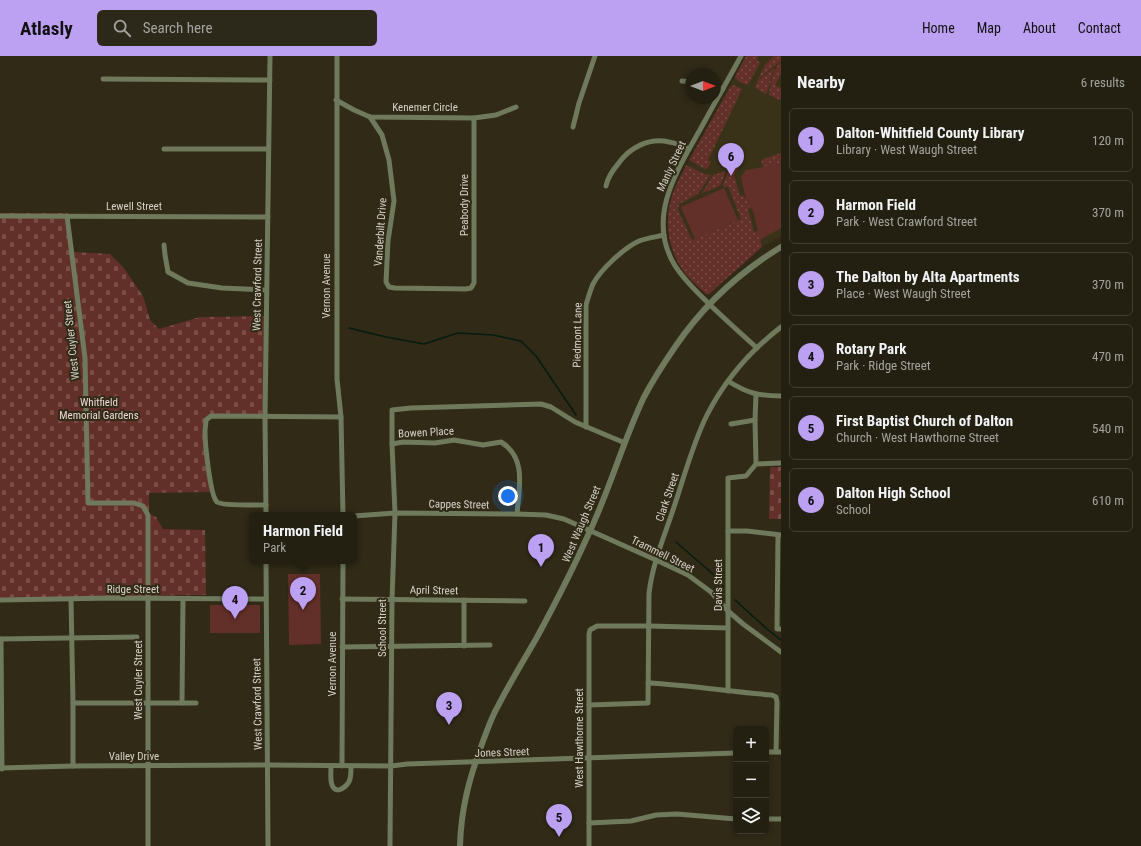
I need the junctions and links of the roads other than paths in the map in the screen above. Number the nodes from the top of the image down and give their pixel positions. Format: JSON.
{"nodes":[{"id":1,"x":270,"y":56,"type":"edge"},
{"id":2,"x":337,"y":56,"type":"edge"},
{"id":3,"x":595,"y":56,"type":"edge"},
{"id":4,"x":741,"y":56,"type":"edge"},
{"id":5,"x":103,"y":79,"type":"dead end"},
{"id":6,"x":270,"y":80,"type":"junction"},
{"id":7,"x":682,"y":81,"type":"dead end"},
{"id":8,"x":685,"y":81,"type":"edge"},
{"id":9,"x":723,"y":89,"type":"joint"},
{"id":10,"x":336,"y":100,"type":"junction"},
{"id":11,"x":516,"y":108,"type":"dead end"},
{"id":12,"x":370,"y":117,"type":"junction"},
{"id":13,"x":474,"y":118,"type":"junction"},
{"id":14,"x":573,"y":127,"type":"dead end"},
{"id":15,"x":164,"y":148,"type":"dead end"},
{"id":16,"x":268,"y":149,"type":"junction"},
{"id":17,"x":690,"y":149,"type":"junction"},
{"id":18,"x":606,"y":186,"type":"dead end"},
{"id":19,"x":0,"y":216,"type":"edge"},
{"id":20,"x":67,"y":216,"type":"junction"},
{"id":21,"x":268,"y":217,"type":"junction"},
{"id":22,"x":664,"y":235,"type":"junction"},
{"id":23,"x":164,"y":245,"type":"dead end"},
{"id":24,"x":781,"y":247,"type":"edge"},
{"id":25,"x":466,"y":289,"type":"joint"},
{"id":26,"x":266,"y":290,"type":"junction"},
{"id":27,"x":710,"y":305,"type":"junction"},
{"id":28,"x":781,"y":327,"type":"edge"},
{"id":29,"x":756,"y":348,"type":"junction"},
{"id":30,"x":728,"y":380,"type":"junction"},
{"id":31,"x":756,"y":394,"type":"junction"},
{"id":32,"x":781,"y":396,"type":"edge"},
{"id":33,"x":265,"y":417,"type":"junction"},
{"id":34,"x":341,"y":417,"type":"junction"},
{"id":35,"x":755,"y":420,"type":"junction"},
{"id":36,"x":731,"y":424,"type":"dead end"},
{"id":37,"x":586,"y":428,"type":"junction"},
{"id":38,"x":625,"y":443,"type":"junction"},
{"id":39,"x":392,"y":444,"type":"junction"},
{"id":40,"x":781,"y":463,"type":"edge"},
{"id":41,"x":756,"y":464,"type":"junction"},
{"id":42,"x":266,"y":505,"type":"junction"},
{"id":43,"x":266,"y":512,"type":"edge"},
{"id":44,"x":343,"y":512,"type":"edge"},
{"id":45,"x":395,"y":513,"type":"junction"},
{"id":46,"x":517,"y":514,"type":"junction"},
{"id":47,"x":357,"y":516,"type":"edge"},
{"id":48,"x":564,"y":519,"type":"joint"},
{"id":49,"x":590,"y":531,"type":"junction"},
{"id":50,"x":728,"y":531,"type":"junction"},
{"id":51,"x":780,"y":535,"type":"edge"},
{"id":52,"x":656,"y":560,"type":"junction"},
{"id":53,"x":266,"y":564,"type":"edge"},
{"id":54,"x":342,"y":564,"type":"edge"},
{"id":55,"x":779,"y":580,"type":"edge"},
{"id":56,"x":71,"y":599,"type":"junction"},
{"id":57,"x":148,"y":599,"type":"junction"},
{"id":58,"x":184,"y":599,"type":"junction"},
{"id":59,"x":266,"y":599,"type":"junction"},
{"id":60,"x":342,"y":599,"type":"junction"},
{"id":61,"x":0,"y":600,"type":"edge"},
{"id":62,"x":392,"y":600,"type":"junction"},
{"id":63,"x":464,"y":600,"type":"junction"},
{"id":64,"x":526,"y":601,"type":"dead end"},
{"id":65,"x":728,"y":611,"type":"junction"},
{"id":66,"x":649,"y":626,"type":"junction"},
{"id":67,"x":728,"y":628,"type":"junction"},
{"id":68,"x":779,"y":629,"type":"edge"},
{"id":69,"x":137,"y":637,"type":"dead end"},
{"id":70,"x":72,"y":638,"type":"junction"},
{"id":71,"x":1,"y":639,"type":"edge"},
{"id":72,"x":490,"y":645,"type":"dead end"},
{"id":73,"x":392,"y":646,"type":"junction"},
{"id":74,"x":464,"y":646,"type":"junction"},
{"id":75,"x":342,"y":647,"type":"junction"},
{"id":76,"x":781,"y":652,"type":"edge"},
{"id":77,"x":648,"y":683,"type":"junction"},
{"id":78,"x":728,"y":691,"type":"junction"},
{"id":79,"x":182,"y":702,"type":"junction"},
{"id":80,"x":73,"y":703,"type":"junction"},
{"id":81,"x":148,"y":703,"type":"junction"},
{"id":82,"x":196,"y":703,"type":"dead end"},
{"id":83,"x":589,"y":705,"type":"junction"},
{"id":84,"x":778,"y":752,"type":"edge"},
{"id":85,"x":733,"y":754,"type":"edge"},
{"id":86,"x":589,"y":759,"type":"junction"},
{"id":87,"x":475,"y":763,"type":"junction"},
{"id":88,"x":268,"y":764,"type":"junction"},
{"id":89,"x":73,"y":766,"type":"junction"},
{"id":90,"x":148,"y":766,"type":"junction"},
{"id":91,"x":331,"y":766,"type":"junction"},
{"id":92,"x":342,"y":766,"type":"junction"},
{"id":93,"x":351,"y":766,"type":"junction"},
{"id":94,"x":391,"y":766,"type":"junction"},
{"id":95,"x":1,"y":768,"type":"edge"},
{"id":96,"x":733,"y":819,"type":"edge"},
{"id":97,"x":769,"y":819,"type":"edge"},
{"id":98,"x":781,"y":819,"type":"edge"},
{"id":99,"x":589,"y":823,"type":"junction"},
{"id":100,"x":148,"y":846,"type":"edge"},
{"id":101,"x":268,"y":846,"type":"edge"},
{"id":102,"x":390,"y":846,"type":"edge"},
{"id":103,"x":460,"y":846,"type":"edge"},
{"id":104,"x":589,"y":846,"type":"edge"}],
"edges":[{"from":1,"to":6,"type":"street","name":"West Crawford Street"},
{"from":2,"to":10,"type":"street","name":"Vernon Avenue"},
{"from":3,"to":14,"type":"street"},
{"from":4,"to":9,"type":"street","name":"Manly Street"},
{"from":5,"to":6,"type":"street"},
{"from":6,"to":16,"type":"street","name":"West Crawford Street"},
{"from":7,"to":8,"type":"street"},
{"from":9,"to":17,"type":"street","name":"Manly Street"},
{"from":10,"to":12,"type":"street","name":"Kenemer Circle"},
{"from":10,"to":34,"type":"street","name":"Vernon Avenue"},
{"from":11,"to":13,"type":"street","name":"Kenemer Circle"},
{"from":12,"to":13,"type":"street","name":"Kenemer Circle"},
{"from":12,"to":25,"type":"street","name":"Vanderbilt Drive"},
{"from":13,"to":25,"type":"street","name":"Peabody Drive"},
{"from":15,"to":16,"type":"street"},
{"from":16,"to":21,"type":"street","name":"West Crawford Street"},
{"from":17,"to":18,"type":"street"},
{"from":17,"to":22,"type":"street","name":"Manly Street"},
{"from":19,"to":20,"type":"street","name":"Lewell Street"},
{"from":20,"to":21,"type":"street","name":"Lewell Street"},
{"from":20,"to":57,"type":"street","name":"West Cuyler Street"},
{"from":21,"to":26,"type":"street","name":"West Crawford Street"},
{"from":22,"to":27,"type":"street","name":"Manly Street"},
{"from":22,"to":37,"type":"street","name":"Piedmont Lane"},
{"from":23,"to":26,"type":"street"},
{"from":24,"to":27,"type":"street","name":"West Waugh Street"},
{"from":26,"to":33,"type":"street","name":"West Crawford Street"},
{"from":27,"to":29,"type":"street","name":"Manly Street"},
{"from":27,"to":38,"type":"street","name":"West Waugh Street"},
{"from":28,"to":29,"type":"street","name":"Clark Street"},
{"from":29,"to":30,"type":"street","name":"Clark Street"},
{"from":30,"to":31,"type":"street"},
{"from":30,"to":52,"type":"street","name":"Clark Street"},
{"from":31,"to":32,"type":"street"},
{"from":31,"to":35,"type":"street"},
{"from":33,"to":34,"type":"street"},
{"from":33,"to":42,"type":"street","name":"West Crawford Street"},
{"from":33,"to":42,"type":"street"},
{"from":34,"to":44,"type":"street","name":"Vernon Avenue"},
{"from":35,"to":36,"type":"street"},
{"from":35,"to":41,"type":"street"},
{"from":37,"to":38,"type":"street"},
{"from":37,"to":39,"type":"street","name":"School Street"},
{"from":38,"to":49,"type":"street","name":"West Waugh Street"},
{"from":39,"to":45,"type":"street","name":"School Street"},
{"from":39,"to":46,"type":"street","name":"Bowen Place"},
{"from":40,"to":41,"type":"street"},
{"from":41,"to":50,"type":"street","name":"Davis Street"},
{"from":42,"to":43,"type":"street","name":"West Crawford Street"},
{"from":45,"to":46,"type":"street","name":"Cappes Street"},
{"from":45,"to":47,"type":"street","name":"Cappes Street"},
{"from":45,"to":62,"type":"street","name":"School Street"},
{"from":46,"to":48,"type":"street","name":"Cappes Street"},
{"from":48,"to":49,"type":"street","name":"Trammell Street"},
{"from":49,"to":52,"type":"street","name":"Trammell Street"},
{"from":49,"to":87,"type":"street","name":"West Waugh Street"},
{"from":50,"to":51,"type":"street"},
{"from":50,"to":65,"type":"street","name":"Davis Street"},
{"from":51,"to":55,"type":"street"},
{"from":52,"to":65,"type":"street","name":"Trammell Street"},
{"from":52,"to":66,"type":"street","name":"Clark Street"},
{"from":53,"to":59,"type":"street","name":"West Crawford Street"},
{"from":54,"to":60,"type":"street","name":"Vernon Avenue"},
{"from":55,"to":68,"type":"street"},
{"from":56,"to":57,"type":"street","name":"Ridge Street"},
{"from":56,"to":61,"type":"street","name":"Ridge Street"},
{"from":56,"to":70,"type":"street"},
{"from":57,"to":58,"type":"street","name":"Ridge Street"},
{"from":57,"to":81,"type":"street","name":"West Cuyler Street"},
{"from":58,"to":59,"type":"street","name":"Ridge Street"},
{"from":58,"to":79,"type":"street"},
{"from":59,"to":88,"type":"street","name":"West Crawford Street"},
{"from":60,"to":62,"type":"street","name":"April Street"},
{"from":60,"to":75,"type":"street","name":"Vernon Avenue"},
{"from":62,"to":63,"type":"street","name":"April Street"},
{"from":62,"to":73,"type":"street","name":"School Street"},
{"from":63,"to":64,"type":"street","name":"April Street"},
{"from":63,"to":74,"type":"street"},
{"from":65,"to":67,"type":"street","name":"Davis Street"},
{"from":65,"to":76,"type":"street","name":"Trammell Street"},
{"from":66,"to":67,"type":"street"},
{"from":66,"to":77,"type":"street","name":"Clark Street"},
{"from":66,"to":83,"type":"street","name":"West Hawthorne Street"},
{"from":67,"to":78,"type":"street","name":"Davis Street"},
{"from":69,"to":70,"type":"street"},
{"from":70,"to":71,"type":"street"},
{"from":70,"to":80,"type":"street"},
{"from":71,"to":95,"type":"street"},
{"from":72,"to":74,"type":"street"},
{"from":73,"to":74,"type":"street"},
{"from":73,"to":75,"type":"street"},
{"from":73,"to":94,"type":"street","name":"School Street"},
{"from":75,"to":92,"type":"street","name":"Vernon Avenue"},
{"from":77,"to":78,"type":"street"},
{"from":77,"to":83,"type":"street","name":"Clark Street"},
{"from":78,"to":84,"type":"street"},
{"from":79,"to":81,"type":"street"},
{"from":79,"to":82,"type":"street"},
{"from":80,"to":81,"type":"street"},
{"from":80,"to":89,"type":"street"},
{"from":81,"to":90,"type":"street","name":"West Cuyler Street"},
{"from":83,"to":86,"type":"street","name":"West Hawthorne Street"},
{"from":85,"to":86,"type":"street","name":"Jones Street"},
{"from":86,"to":87,"type":"street","name":"Jones Street"},
{"from":86,"to":99,"type":"street","name":"West Hawthorne Street"},
{"from":87,"to":94,"type":"street","name":"Jones Street"},
{"from":87,"to":103,"type":"street","name":"West Waugh Street"},
{"from":88,"to":90,"type":"street","name":"Valley Drive"},
{"from":88,"to":91,"type":"street","name":"Jones Street"},
{"from":88,"to":101,"type":"street","name":"West Crawford Street"},
{"from":89,"to":90,"type":"street","name":"Valley Drive"},
{"from":89,"to":95,"type":"street","name":"Valley Drive"},
{"from":90,"to":100,"type":"street","name":"West Cuyler Street"},
{"from":91,"to":92,"type":"street","name":"Jones Street"},
{"from":91,"to":93,"type":"street"},
{"from":92,"to":93,"type":"street","name":"Jones Street"},
{"from":93,"to":94,"type":"street","name":"Jones Street"},
{"from":94,"to":102,"type":"street","name":"School Street"},
{"from":96,"to":99,"type":"street"},
{"from":97,"to":98,"type":"street"},
{"from":99,"to":104,"type":"street","name":"West Hawthorne Street"}]}
